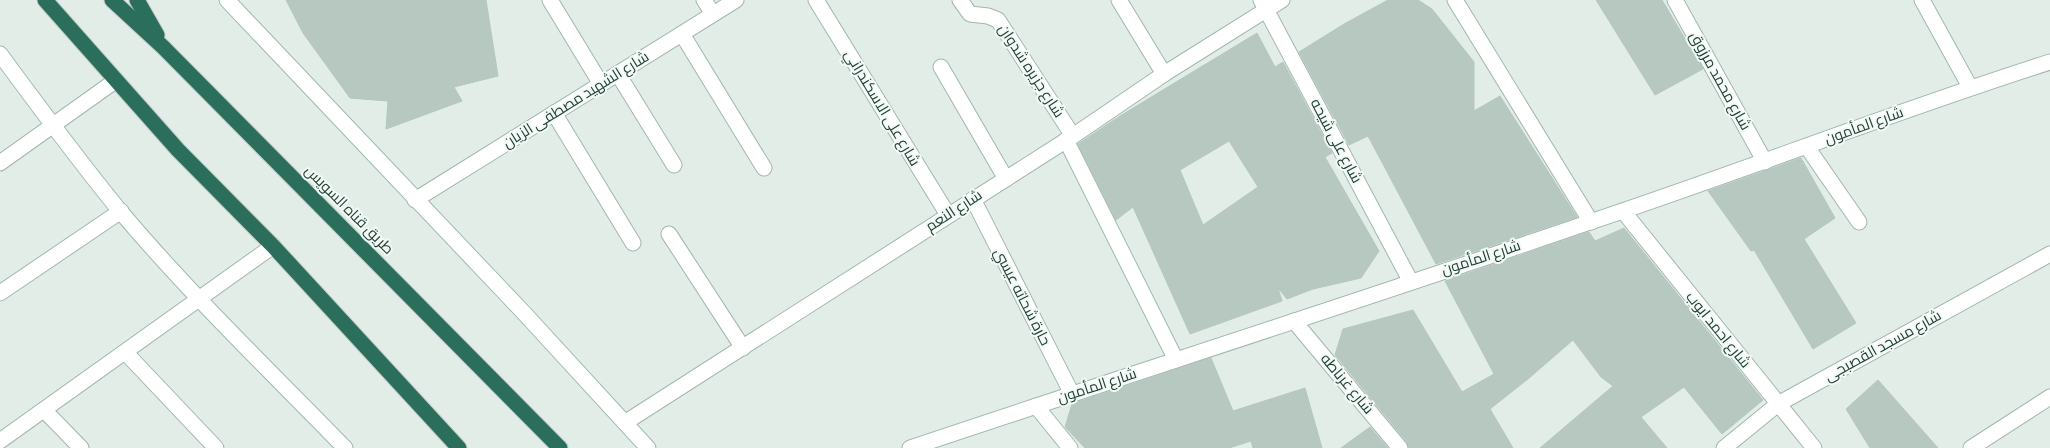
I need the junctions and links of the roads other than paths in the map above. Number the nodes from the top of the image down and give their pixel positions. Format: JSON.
{"nodes":[{"id":1,"x":44,"y":0,"type":"edge"},
{"id":2,"x":112,"y":0,"type":"edge"},
{"id":3,"x":137,"y":0,"type":"edge"},
{"id":4,"x":227,"y":0,"type":"edge"},
{"id":5,"x":550,"y":0,"type":"edge"},
{"id":6,"x":704,"y":0,"type":"edge"},
{"id":7,"x":736,"y":0,"type":"edge"},
{"id":8,"x":816,"y":0,"type":"edge"},
{"id":9,"x":960,"y":0,"type":"edge"},
{"id":10,"x":1118,"y":0,"type":"edge"},
{"id":11,"x":1282,"y":0,"type":"edge"},
{"id":12,"x":1455,"y":0,"type":"edge"},
{"id":13,"x":1675,"y":0,"type":"edge"},
{"id":14,"x":1922,"y":0,"type":"edge"},
{"id":15,"x":1264,"y":5,"type":"edge"},
{"id":16,"x":713,"y":14,"type":"junction"},
{"id":17,"x":682,"y":34,"type":"junction"},
{"id":18,"x":163,"y":47,"type":"junction"},
{"id":19,"x":0,"y":54,"type":"edge"},
{"id":20,"x":2050,"y":62,"type":"edge"},
{"id":21,"x":941,"y":66,"type":"dead end"},
{"id":22,"x":618,"y":74,"type":"junction"},
{"id":23,"x":1164,"y":74,"type":"junction"},
{"id":24,"x":115,"y":81,"type":"junction"},
{"id":25,"x":601,"y":84,"type":"junction"},
{"id":26,"x":1970,"y":88,"type":"junction"},
{"id":27,"x":554,"y":113,"type":"junction"},
{"id":28,"x":53,"y":127,"type":"junction"},
{"id":29,"x":1070,"y":138,"type":"junction"},
{"id":30,"x":1808,"y":147,"type":"junction"},
{"id":31,"x":1765,"y":162,"type":"junction"},
{"id":32,"x":0,"y":163,"type":"edge"},
{"id":33,"x":674,"y":165,"type":"dead end"},
{"id":34,"x":764,"y":168,"type":"dead end"},
{"id":35,"x":1006,"y":179,"type":"junction"},
{"id":36,"x":973,"y":199,"type":"junction"},
{"id":37,"x":415,"y":200,"type":"junction"},
{"id":38,"x":120,"y":211,"type":"junction"},
{"id":39,"x":1623,"y":211,"type":"junction"},
{"id":40,"x":948,"y":215,"type":"junction"},
{"id":41,"x":1591,"y":222,"type":"junction"},
{"id":42,"x":1858,"y":222,"type":"dead end"},
{"id":43,"x":669,"y":234,"type":"dead end"},
{"id":44,"x":633,"y":243,"type":"dead end"},
{"id":45,"x":273,"y":246,"type":"junction"},
{"id":46,"x":2048,"y":258,"type":"edge"},
{"id":47,"x":1411,"y":282,"type":"junction"},
{"id":48,"x":0,"y":293,"type":"edge"},
{"id":49,"x":200,"y":299,"type":"junction"},
{"id":50,"x":1294,"y":320,"type":"junction"},
{"id":51,"x":742,"y":348,"type":"junction"},
{"id":52,"x":125,"y":352,"type":"junction"},
{"id":53,"x":1176,"y":360,"type":"junction"},
{"id":54,"x":1072,"y":394,"type":"junction"},
{"id":55,"x":2050,"y":397,"type":"edge"},
{"id":56,"x":1778,"y":404,"type":"junction"},
{"id":57,"x":1036,"y":406,"type":"junction"},
{"id":58,"x":44,"y":410,"type":"junction"},
{"id":59,"x":626,"y":422,"type":"junction"},
{"id":60,"x":0,"y":441,"type":"edge"},
{"id":61,"x":80,"y":448,"type":"edge"},
{"id":62,"x":216,"y":448,"type":"edge"},
{"id":63,"x":344,"y":448,"type":"edge"},
{"id":64,"x":459,"y":448,"type":"edge"},
{"id":65,"x":560,"y":448,"type":"edge"},
{"id":66,"x":648,"y":448,"type":"edge"},
{"id":67,"x":910,"y":448,"type":"edge"},
{"id":68,"x":1070,"y":448,"type":"edge"},
{"id":69,"x":1400,"y":448,"type":"edge"},
{"id":70,"x":1724,"y":448,"type":"edge"},
{"id":71,"x":1814,"y":448,"type":"edge"},
{"id":72,"x":1971,"y":448,"type":"edge"}],
"edges":[{"from":1,"to":24,"type":"highway"},
{"from":2,"to":18,"type":"highway","name":"طريق قناه السويس"},
{"from":3,"to":18,"type":"highway"},
{"from":4,"to":37,"type":"street"},
{"from":5,"to":25,"type":"street"},
{"from":6,"to":16,"type":"street"},
{"from":7,"to":16,"type":"street","name":"شارع الشهيد مصطفى الزيان"},
{"from":8,"to":40,"type":"street","name":"شارع على الاسكندراني"},
{"from":9,"to":29,"type":"street","name":"شارع جزيره شدوان"},
{"from":10,"to":23,"type":"street"},
{"from":11,"to":15,"type":"street","name":"شارع النعم"},
{"from":12,"to":41,"type":"street"},
{"from":13,"to":31,"type":"street","name":"شارع محمد مرزوق"},
{"from":14,"to":26,"type":"street"},
{"from":15,"to":23,"type":"street","name":"شارع النعم"},
{"from":15,"to":47,"type":"street","name":"شارع على شيحه"},
{"from":16,"to":17,"type":"street","name":"شارع الشهيد مصطفى الزيان"},
{"from":17,"to":22,"type":"street","name":"شارع الشهيد مصطفى الزيان"},
{"from":17,"to":34,"type":"street"},
{"from":18,"to":65,"type":"highway","name":"طريق قناه السويس"},
{"from":19,"to":28,"type":"street"},
{"from":20,"to":26,"type":"street","name":"شارع المأمون"},
{"from":21,"to":35,"type":"street"},
{"from":22,"to":25,"type":"street","name":"شارع الشهيد مصطفى الزيان"},
{"from":22,"to":33,"type":"street"},
{"from":23,"to":29,"type":"street","name":"شارع النعم"},
{"from":24,"to":28,"type":"street"},
{"from":24,"to":45,"type":"highway"},
{"from":25,"to":27,"type":"street","name":"شارع الشهيد مصطفى الزيان"},
{"from":26,"to":30,"type":"street","name":"شارع المأمون"},
{"from":27,"to":37,"type":"street","name":"شارع الشهيد مصطفى الزيان"},
{"from":27,"to":44,"type":"street"},
{"from":28,"to":32,"type":"street"},
{"from":28,"to":38,"type":"street"},
{"from":29,"to":35,"type":"street","name":"شارع النعم"},
{"from":29,"to":53,"type":"street","name":"شارع جزيره شدوان"},
{"from":30,"to":31,"type":"street","name":"شارع المأمون"},
{"from":30,"to":42,"type":"street"},
{"from":31,"to":39,"type":"street","name":"شارع المأمون"},
{"from":35,"to":36,"type":"street","name":"شارع النعم"},
{"from":36,"to":40,"type":"street","name":"شارع النعم"},
{"from":36,"to":54,"type":"street","name":"حارة شحاته عيسي"},
{"from":37,"to":59,"type":"street"},
{"from":38,"to":48,"type":"street"},
{"from":38,"to":49,"type":"street"},
{"from":39,"to":41,"type":"street","name":"شارع المأمون"},
{"from":39,"to":56,"type":"street","name":"شارع احمد ايوب"},
{"from":40,"to":51,"type":"street","name":"شارع النعم"},
{"from":41,"to":47,"type":"street","name":"شارع المأمون"},
{"from":43,"to":51,"type":"street"},
{"from":45,"to":49,"type":"street"},
{"from":45,"to":64,"type":"highway"},
{"from":46,"to":56,"type":"street","name":"شارع مسجد القصبجى"},
{"from":47,"to":50,"type":"street","name":"شارع المأمون"},
{"from":49,"to":52,"type":"street"},
{"from":49,"to":63,"type":"street"},
{"from":50,"to":53,"type":"street","name":"شارع المأمون"},
{"from":50,"to":69,"type":"street","name":"شارع غرناطه"},
{"from":51,"to":59,"type":"street","name":"شارع النعم"},
{"from":52,"to":58,"type":"street"},
{"from":52,"to":62,"type":"street"},
{"from":53,"to":54,"type":"street","name":"شارع المأمون"},
{"from":54,"to":57,"type":"street","name":"شارع المأمون"},
{"from":55,"to":72,"type":"street"},
{"from":56,"to":70,"type":"street","name":"شارع مسجد القصبجى"},
{"from":56,"to":71,"type":"street","name":"شارع احمد ايوب"},
{"from":57,"to":67,"type":"street","name":"شارع المأمون"},
{"from":57,"to":68,"type":"street"},
{"from":58,"to":60,"type":"street"},
{"from":58,"to":61,"type":"street"},
{"from":59,"to":66,"type":"street"}]}
